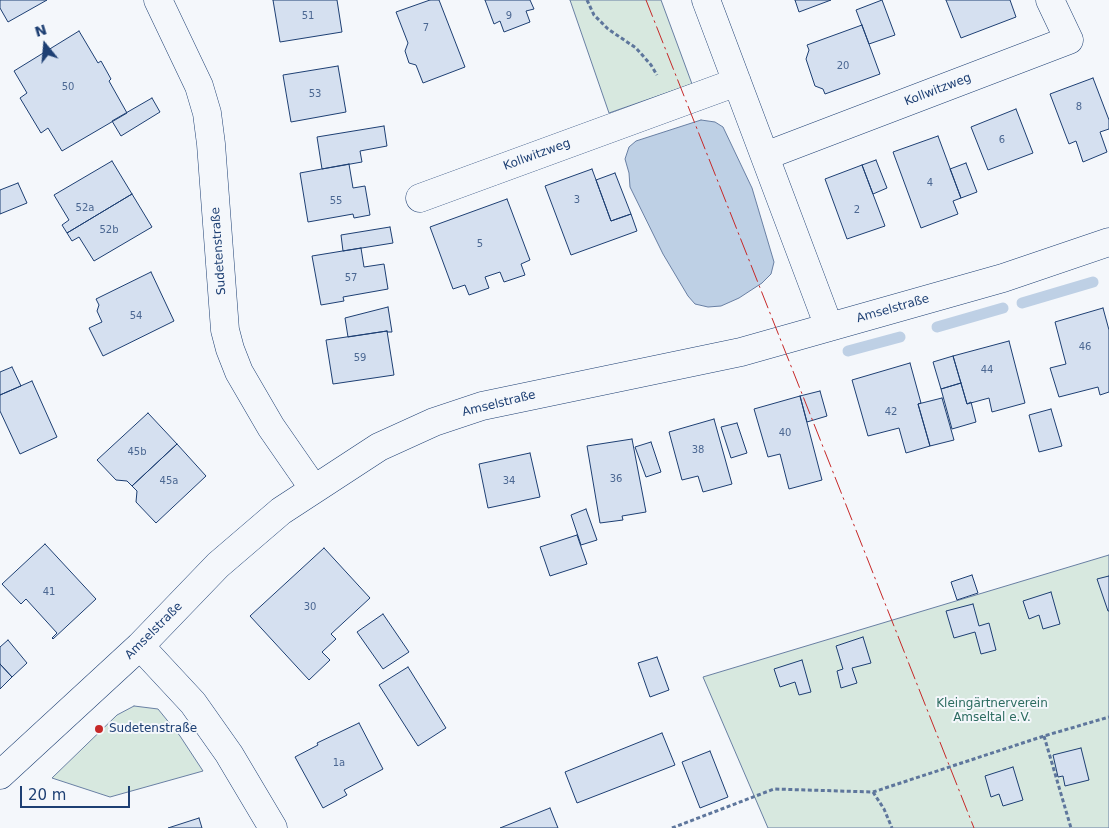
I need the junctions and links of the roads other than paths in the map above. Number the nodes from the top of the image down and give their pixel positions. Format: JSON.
{"nodes":[{"id":1,"x":158,"y":0,"type":"edge"},
{"id":2,"x":706,"y":0,"type":"edge"},
{"id":3,"x":1050,"y":0,"type":"edge"},
{"id":4,"x":737,"y":82,"type":"junction"},
{"id":5,"x":765,"y":156,"type":"junction"},
{"id":6,"x":420,"y":198,"type":"dead end"},
{"id":7,"x":1109,"y":242,"type":"edge"},
{"id":8,"x":828,"y":327,"type":"junction"},
{"id":9,"x":314,"y":489,"type":"junction"},
{"id":10,"x":140,"y":646,"type":"junction"},
{"id":11,"x":0,"y":775,"type":"edge"},
{"id":12,"x":273,"y":828,"type":"edge"}],
"edges":[{"from":1,"to":9,"type":"street","name":"Sudetenstraße"},
{"from":2,"to":4,"type":"street"},
{"from":3,"to":5,"type":"street","name":"Kollwitzweg"},
{"from":4,"to":5,"type":"street"},
{"from":4,"to":6,"type":"street","name":"Kollwitzweg"},
{"from":5,"to":8,"type":"street"},
{"from":7,"to":8,"type":"street","name":"Amselstraße"},
{"from":8,"to":9,"type":"street","name":"Amselstraße"},
{"from":9,"to":10,"type":"street","name":"Amselstraße"},
{"from":10,"to":11,"type":"street","name":"Amselstraße"},
{"from":10,"to":12,"type":"street"}]}
